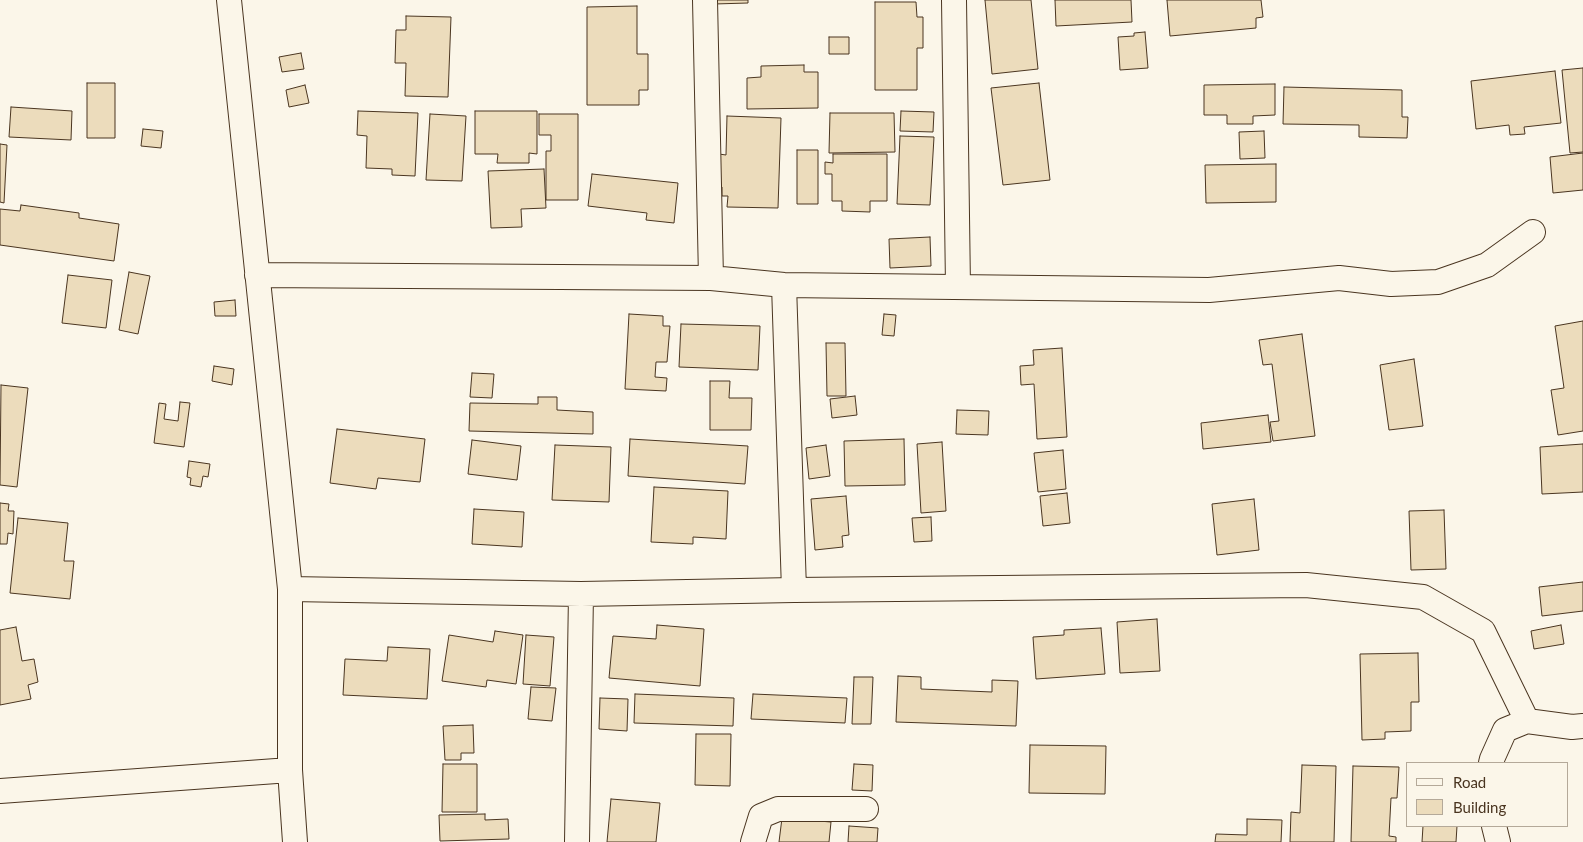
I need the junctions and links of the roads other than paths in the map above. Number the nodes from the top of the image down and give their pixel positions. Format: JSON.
{"nodes":[{"id":1,"x":229,"y":0,"type":"edge"},
{"id":2,"x":705,"y":0,"type":"edge"},
{"id":3,"x":954,"y":0,"type":"edge"},
{"id":4,"x":1533,"y":232,"type":"dead end"},
{"id":5,"x":257,"y":275,"type":"junction"},
{"id":6,"x":711,"y":278,"type":"junction"},
{"id":7,"x":784,"y":285,"type":"junction"},
{"id":8,"x":958,"y":288,"type":"junction"},
{"id":9,"x":290,"y":589,"type":"junction"},
{"id":10,"x":794,"y":590,"type":"junction"},
{"id":11,"x":581,"y":594,"type":"junction"},
{"id":12,"x":1527,"y":721,"type":"junction"},
{"id":13,"x":1583,"y":726,"type":"edge"},
{"id":14,"x":1492,"y":762,"type":"edge"},
{"id":15,"x":290,"y":770,"type":"junction"},
{"id":16,"x":0,"y":791,"type":"edge"},
{"id":17,"x":866,"y":809,"type":"dead end"},
{"id":18,"x":1494,"y":827,"type":"edge"},
{"id":19,"x":295,"y":842,"type":"edge"},
{"id":20,"x":576,"y":842,"type":"edge"},
{"id":21,"x":753,"y":842,"type":"edge"},
{"id":22,"x":1498,"y":842,"type":"edge"}],
"edges":[{"from":1,"to":5,"type":"street"},
{"from":2,"to":6,"type":"street"},
{"from":3,"to":8,"type":"street"},
{"from":4,"to":8,"type":"street"},
{"from":5,"to":6,"type":"street"},
{"from":5,"to":9,"type":"street"},
{"from":6,"to":7,"type":"street"},
{"from":7,"to":8,"type":"street"},
{"from":7,"to":10,"type":"street"},
{"from":9,"to":11,"type":"street"},
{"from":9,"to":15,"type":"street"},
{"from":10,"to":11,"type":"street"},
{"from":10,"to":12,"type":"street"},
{"from":11,"to":20,"type":"street"},
{"from":12,"to":13,"type":"street"},
{"from":12,"to":14,"type":"street"},
{"from":15,"to":16,"type":"street"},
{"from":15,"to":19,"type":"street"},
{"from":17,"to":21,"type":"street"},
{"from":18,"to":22,"type":"street"}]}
